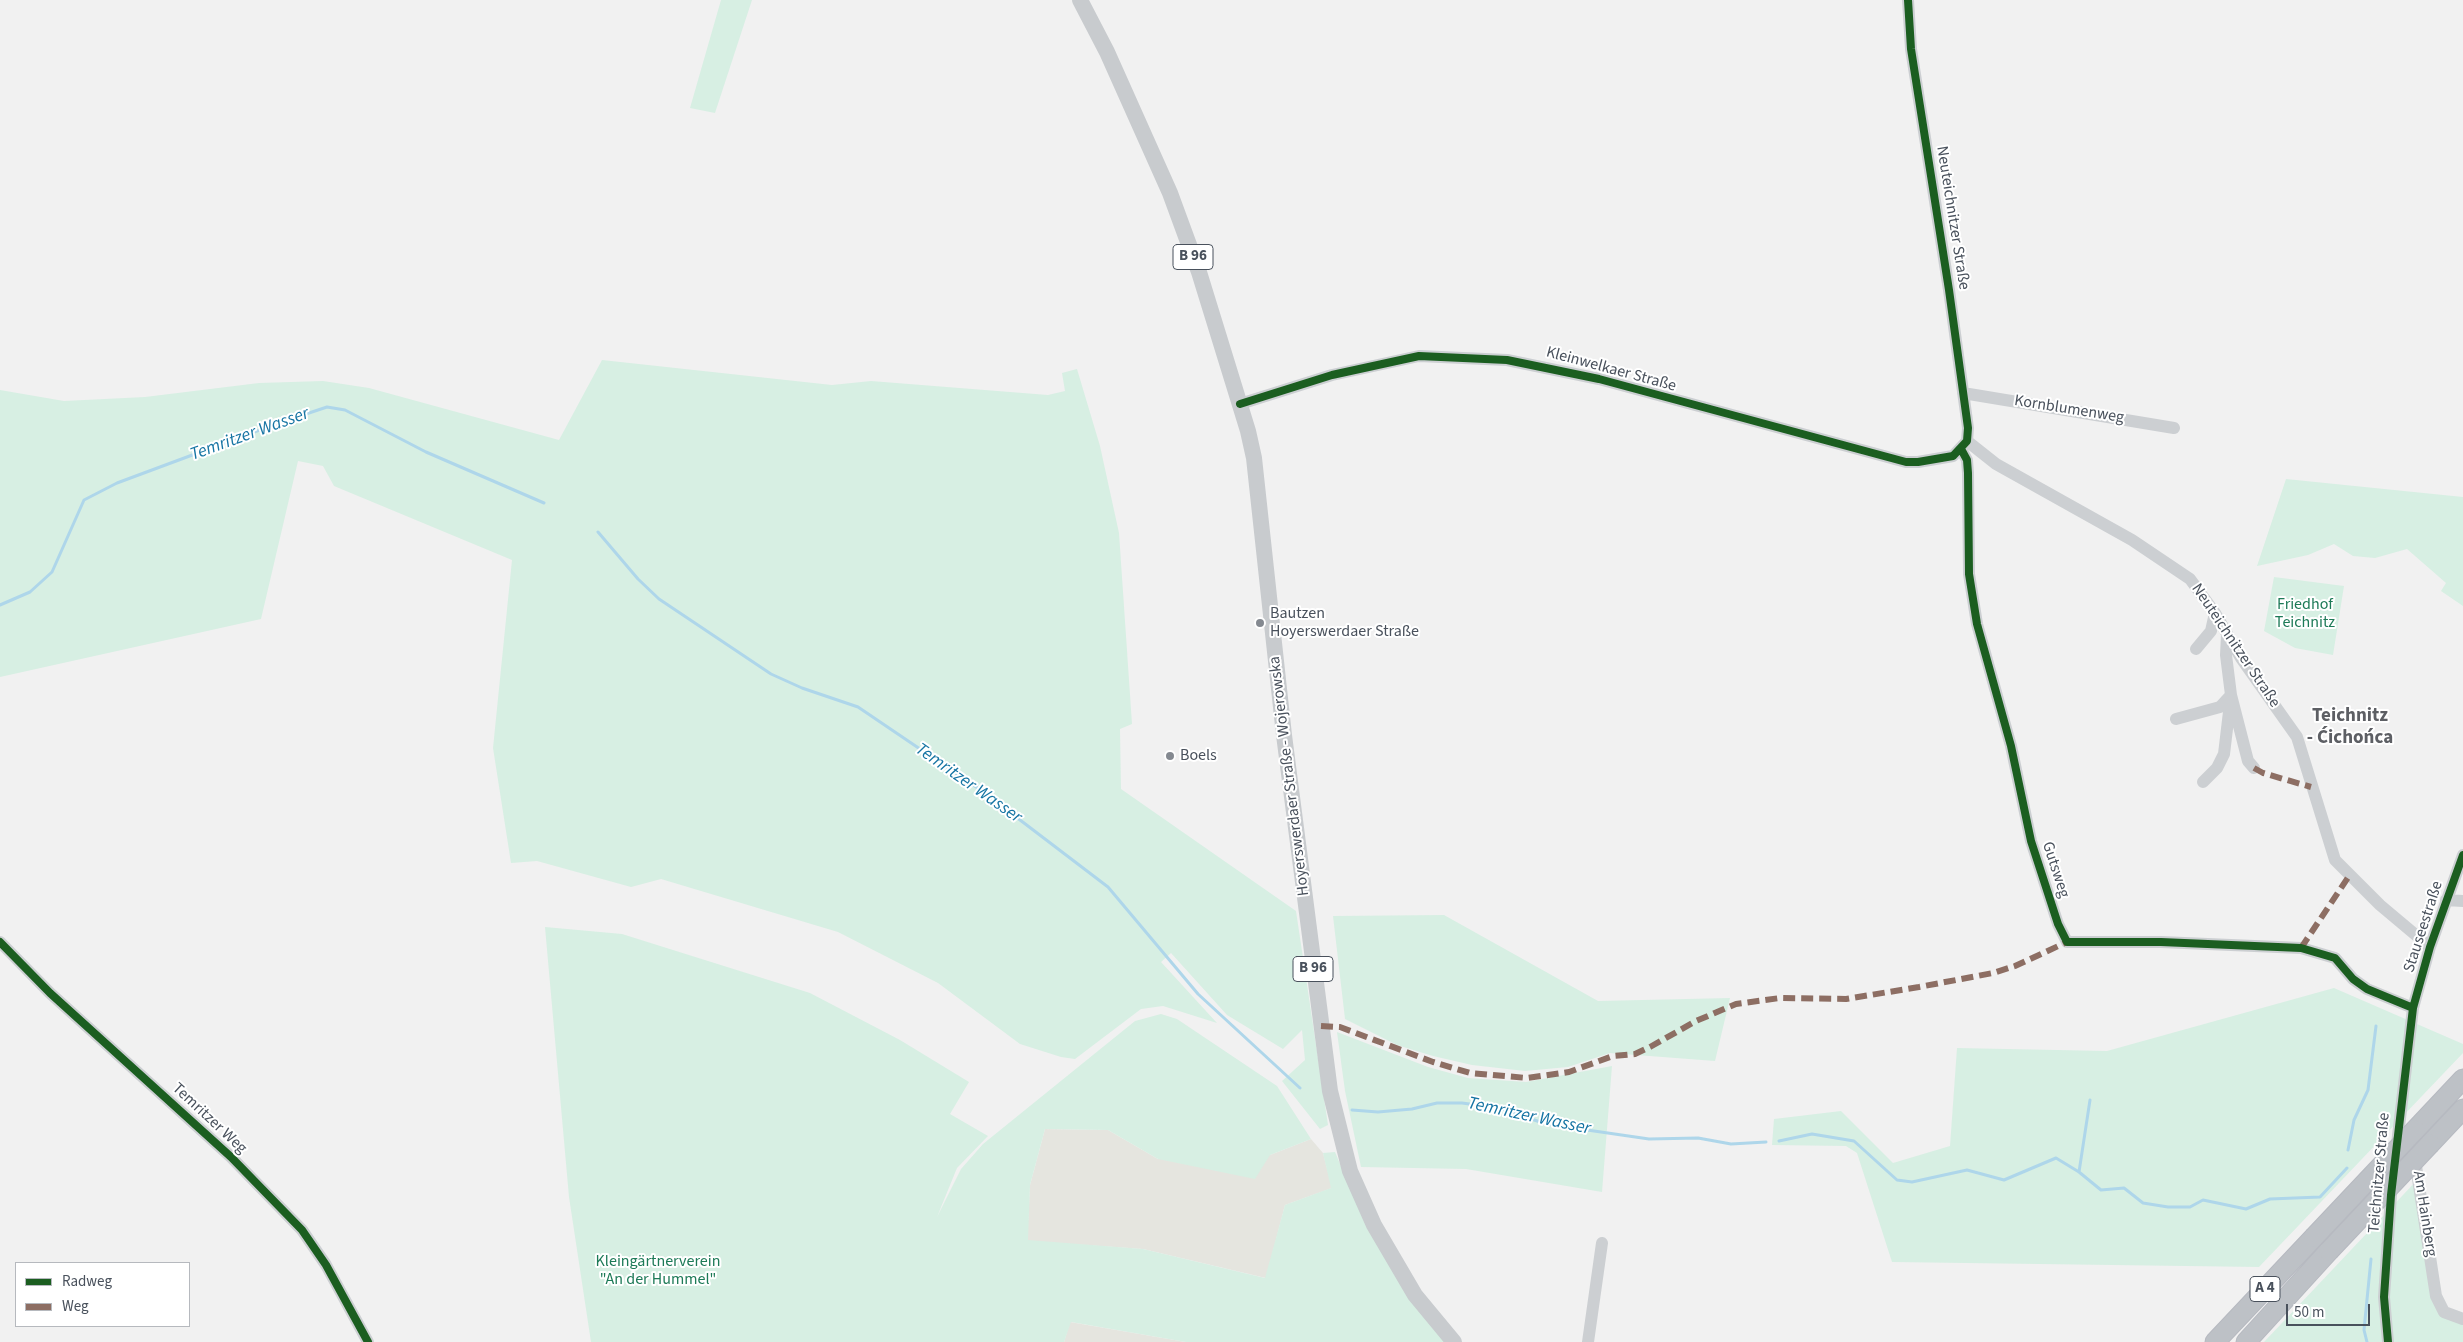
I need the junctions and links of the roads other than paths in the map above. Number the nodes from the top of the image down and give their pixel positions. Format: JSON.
{"nodes":[{"id":1,"x":1080,"y":0,"type":"edge"},
{"id":2,"x":1908,"y":0,"type":"edge"},
{"id":3,"x":1963,"y":393,"type":"junction"},
{"id":4,"x":1240,"y":404,"type":"junction"},
{"id":5,"x":2174,"y":428,"type":"dead end"},
{"id":6,"x":1964,"y":445,"type":"junction"},
{"id":7,"x":2215,"y":613,"type":"junction"},
{"id":8,"x":2227,"y":635,"type":"junction"},
{"id":9,"x":2196,"y":649,"type":"dead end"},
{"id":10,"x":2231,"y":695,"type":"junction"},
{"id":11,"x":2176,"y":719,"type":"dead end"},
{"id":12,"x":2246,"y":752,"type":"junction"},
{"id":13,"x":2224,"y":754,"type":"junction"},
{"id":14,"x":2254,"y":768,"type":"dead end"},
{"id":15,"x":2203,"y":782,"type":"dead end"},
{"id":16,"x":2463,"y":855,"type":"edge"},
{"id":17,"x":2446,"y":900,"type":"junction"},
{"id":18,"x":2463,"y":900,"type":"edge"},
{"id":19,"x":0,"y":942,"type":"edge"},
{"id":20,"x":2430,"y":947,"type":"junction"},
{"id":21,"x":2413,"y":1008,"type":"junction"},
{"id":22,"x":2463,"y":1079,"type":"edge"},
{"id":23,"x":2402,"y":1095,"type":"junction"},
{"id":24,"x":2463,"y":1109,"type":"edge"},
{"id":25,"x":1602,"y":1243,"type":"dead end"},
{"id":26,"x":2463,"y":1318,"type":"edge"},
{"id":27,"x":368,"y":1342,"type":"edge"},
{"id":28,"x":1454,"y":1342,"type":"edge"},
{"id":29,"x":1588,"y":1342,"type":"edge"},
{"id":30,"x":2215,"y":1342,"type":"edge"},
{"id":31,"x":2246,"y":1342,"type":"edge"},
{"id":32,"x":2388,"y":1342,"type":"edge"}],
"edges":[{"from":1,"to":4,"type":"main road","name":"Hoyerswerdaer Straße - Wojerowska","number":"B 96"},
{"from":2,"to":3,"type":"street","name":"Neuteichnitzer Straße"},
{"from":3,"to":5,"type":"street","name":"Kornblumenweg"},
{"from":3,"to":6,"type":"street","name":"Neuteichnitzer Straße"},
{"from":4,"to":6,"type":"street","name":"Kleinwelkaer Straße"},
{"from":4,"to":28,"type":"main road","name":"Hoyerswerdaer Straße - Wojerowska","number":"B 96"},
{"from":6,"to":7,"type":"street","name":"Neuteichnitzer Straße"},
{"from":6,"to":21,"type":"street","name":"Gutsweg"},
{"from":7,"to":8,"type":"street","name":"Neuteichnitzer Straße"},
{"from":7,"to":9,"type":"street"},
{"from":8,"to":10,"type":"street"},
{"from":8,"to":20,"type":"street","name":"Neuteichnitzer Straße"},
{"from":10,"to":11,"type":"street"},
{"from":10,"to":12,"type":"street"},
{"from":10,"to":13,"type":"street"},
{"from":12,"to":13,"type":"street"},
{"from":12,"to":14,"type":"street"},
{"from":13,"to":15,"type":"street"},
{"from":16,"to":17,"type":"street","name":"Stauseestraße"},
{"from":17,"to":18,"type":"street","name":"Stauseestraße"},
{"from":17,"to":20,"type":"street","name":"Stauseestraße"},
{"from":19,"to":27,"type":"street","name":"Temritzer Weg"},
{"from":20,"to":21,"type":"street","name":"Stauseestraße"},
{"from":21,"to":23,"type":"street","name":"Teichnitzer Straße"},
{"from":22,"to":30,"type":"highway","number":"A 4","bridge":true},
{"from":23,"to":26,"type":"street","name":"Am Hainberg"},
{"from":23,"to":32,"type":"street","name":"Teichnitzer Straße"},
{"from":24,"to":31,"type":"highway","number":"A 4","bridge":true},
{"from":25,"to":29,"type":"street"}]}
